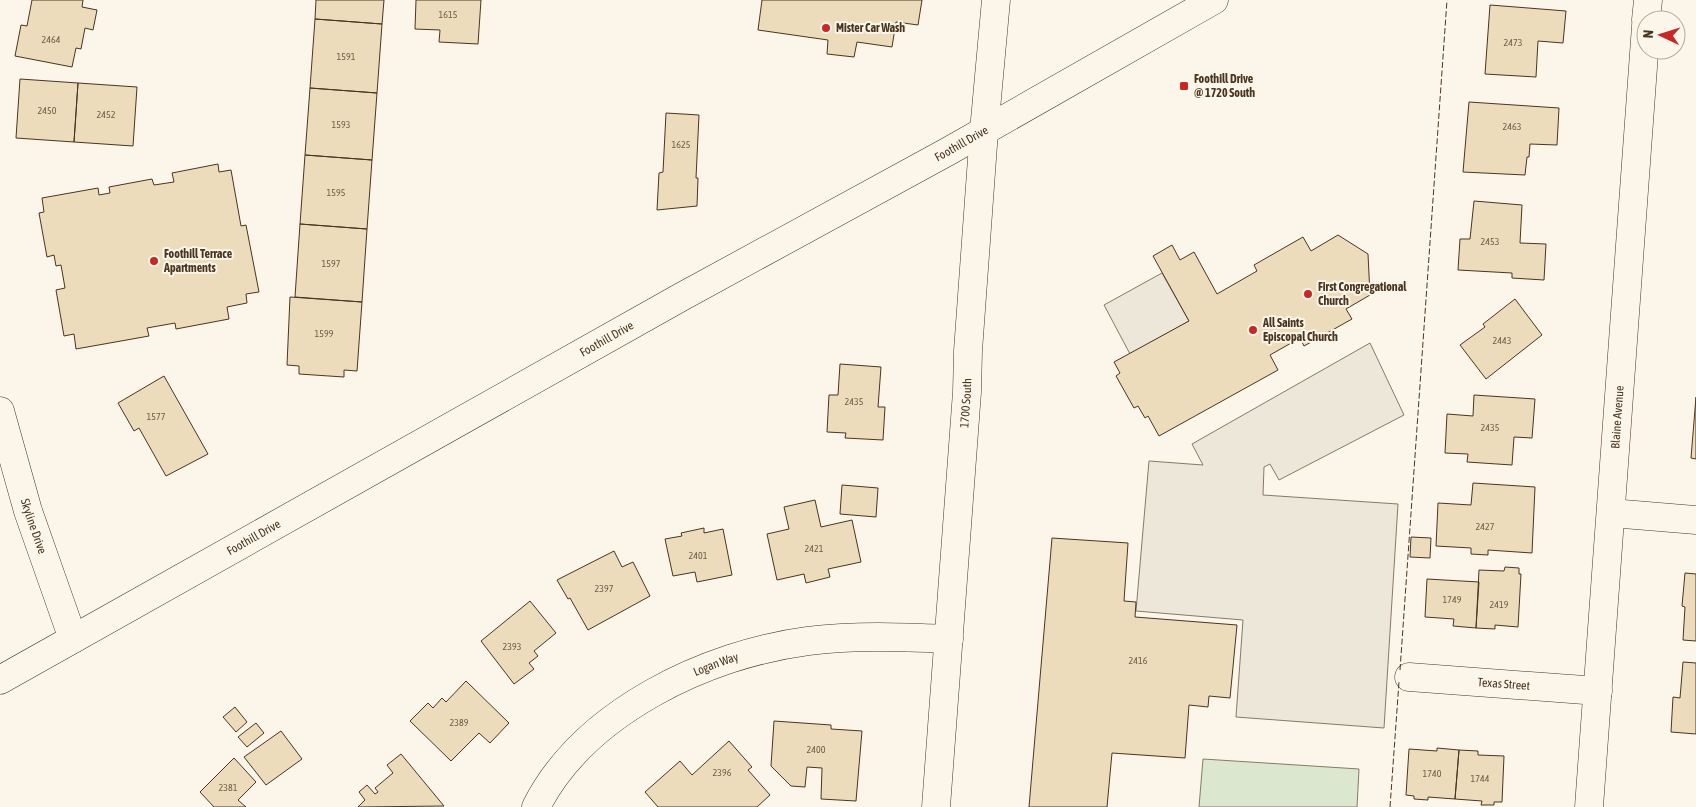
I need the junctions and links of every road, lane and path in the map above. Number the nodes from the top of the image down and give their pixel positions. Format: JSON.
{"nodes":[{"id":1,"x":996,"y":0,"type":"edge"},
{"id":2,"x":1214,"y":0,"type":"edge"},
{"id":3,"x":1644,"y":60,"type":"edge"},
{"id":4,"x":984,"y":131,"type":"junction"},
{"id":5,"x":0,"y":411,"type":"edge"},
{"id":6,"x":1611,"y":513,"type":"junction"},
{"id":7,"x":1696,"y":520,"type":"edge"},
{"id":8,"x":73,"y":639,"type":"junction"},
{"id":9,"x":949,"y":639,"type":"junction"},
{"id":10,"x":1409,"y":677,"type":"dead end"},
{"id":11,"x":0,"y":680,"type":"edge"},
{"id":12,"x":1598,"y":691,"type":"junction"},
{"id":13,"x":536,"y":807,"type":"edge"},
{"id":14,"x":936,"y":807,"type":"edge"},
{"id":15,"x":1589,"y":807,"type":"edge"}],
"edges":[{"from":1,"to":4,"type":"street","name":"1700 South"},
{"from":2,"to":4,"type":"street","name":"Foothill Drive"},
{"from":3,"to":6,"type":"street","name":"Blaine Avenue"},
{"from":4,"to":8,"type":"street","name":"Foothill Drive"},
{"from":4,"to":9,"type":"street","name":"1700 South"},
{"from":5,"to":8,"type":"street","name":"Skyline Drive"},
{"from":6,"to":7,"type":"street"},
{"from":6,"to":12,"type":"street","name":"Blaine Avenue"},
{"from":8,"to":11,"type":"street","name":"Foothill Drive"},
{"from":9,"to":13,"type":"street","name":"Logan Way"},
{"from":9,"to":14,"type":"street","name":"1700 South"},
{"from":10,"to":12,"type":"street","name":"Texas Street"},
{"from":12,"to":15,"type":"street","name":"Blaine Avenue"}]}
